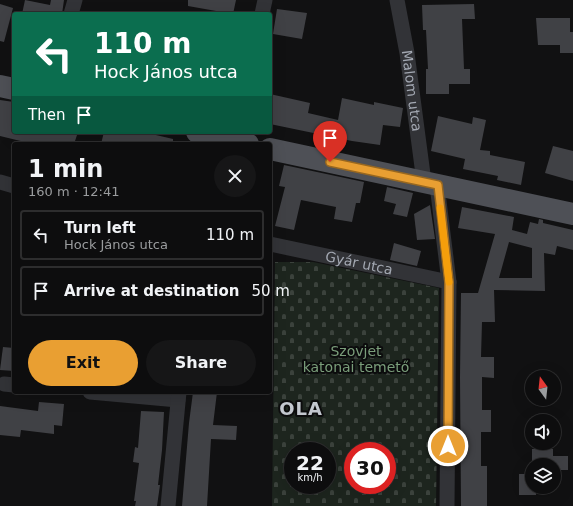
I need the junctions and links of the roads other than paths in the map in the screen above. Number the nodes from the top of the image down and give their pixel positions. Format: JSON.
{"nodes":[{"id":1,"x":75,"y":0,"type":"edge"},
{"id":2,"x":265,"y":0,"type":"edge"},
{"id":3,"x":397,"y":0,"type":"edge"},
{"id":4,"x":72,"y":12,"type":"edge"},
{"id":5,"x":262,"y":12,"type":"edge"},
{"id":6,"x":0,"y":86,"type":"edge"},
{"id":7,"x":12,"y":89,"type":"edge"},
{"id":8,"x":205,"y":137,"type":"edge"},
{"id":9,"x":242,"y":139,"type":"edge"},
{"id":10,"x":272,"y":149,"type":"edge"},
{"id":11,"x":0,"y":182,"type":"edge"},
{"id":12,"x":431,"y":184,"type":"junction"},
{"id":13,"x":12,"y":185,"type":"edge"},
{"id":14,"x":573,"y":214,"type":"edge"},
{"id":15,"x":272,"y":244,"type":"edge"},
{"id":16,"x":449,"y":282,"type":"junction"},
{"id":17,"x":134,"y":394,"type":"edge"},
{"id":18,"x":178,"y":396,"type":"edge"},
{"id":19,"x":168,"y":506,"type":"edge"},
{"id":20,"x":447,"y":506,"type":"edge"}],
"edges":[{"from":1,"to":4,"type":"street"},
{"from":2,"to":5,"type":"street"},
{"from":3,"to":12,"type":"street","name":"Malom utca"},
{"from":6,"to":7,"type":"main road"},
{"from":8,"to":9,"type":"main road"},
{"from":10,"to":12,"type":"main road"},
{"from":11,"to":13,"type":"street"},
{"from":12,"to":14,"type":"main road"},
{"from":12,"to":16,"type":"street","name":"Malom utca"},
{"from":15,"to":16,"type":"street","name":"Gyár utca"},
{"from":16,"to":20,"type":"street","name":"Malom utca"},
{"from":17,"to":18,"type":"street"},
{"from":18,"to":19,"type":"street"}]}
